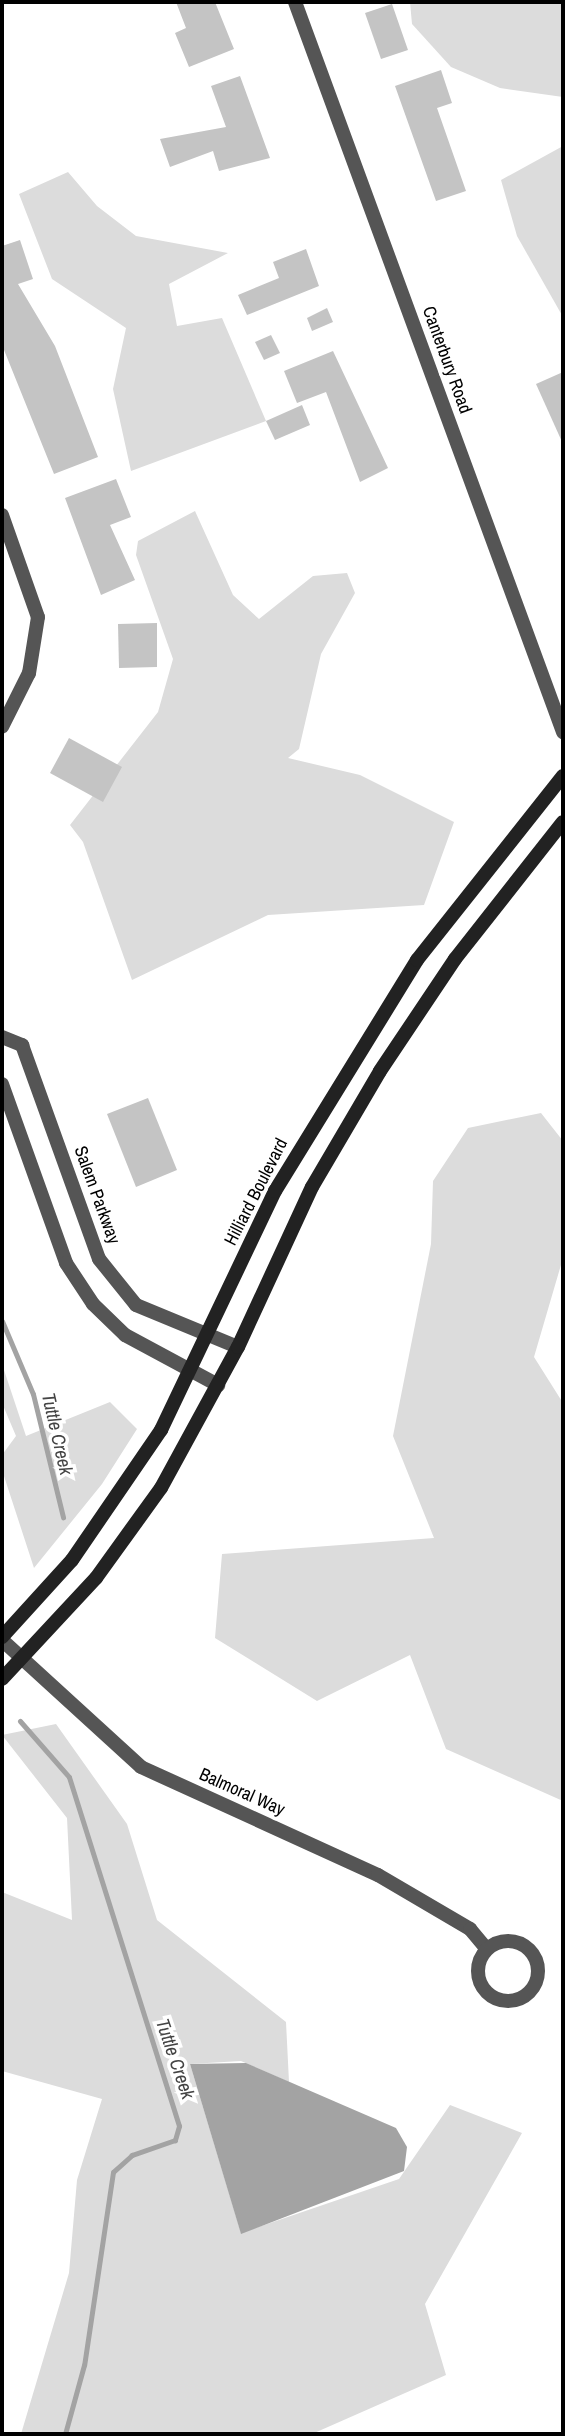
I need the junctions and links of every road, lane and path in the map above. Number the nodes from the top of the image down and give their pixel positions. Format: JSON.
{"nodes":[{"id":1,"x":295,"y":2,"type":"edge"},
{"id":2,"x":2,"y":515,"type":"edge"},
{"id":3,"x":2,"y":727,"type":"edge"},
{"id":4,"x":563,"y":732,"type":"edge"},
{"id":5,"x":563,"y":776,"type":"edge"},
{"id":6,"x":563,"y":822,"type":"edge"},
{"id":7,"x":2,"y":1038,"type":"edge"},
{"id":8,"x":2,"y":1084,"type":"edge"},
{"id":9,"x":208,"y":1333,"type":"junction"},
{"id":10,"x":238,"y":1347,"type":"junction"},
{"id":11,"x":189,"y":1371,"type":"junction"},
{"id":12,"x":218,"y":1385,"type":"junction"},
{"id":13,"x":2,"y":1639,"type":"edge"},
{"id":14,"x":20,"y":1661,"type":"junction"},
{"id":15,"x":2,"y":1679,"type":"edge"},
{"id":16,"x":487,"y":1949,"type":"junction"}],
"edges":[{"from":1,"to":4,"type":"street","name":"Canterbury Road"},
{"from":2,"to":3,"type":"street"},
{"from":5,"to":9,"type":"main road","name":"Hilliard Boulevard"},
{"from":6,"to":10,"type":"main road"},
{"from":7,"to":9,"type":"street","name":"Salem Parkway"},
{"from":8,"to":11,"type":"street"},
{"from":9,"to":10,"type":"street","name":"Salem Parkway"},
{"from":9,"to":11,"type":"main road","name":"Hilliard Boulevard"},
{"from":10,"to":12,"type":"main road"},
{"from":11,"to":12,"type":"street"},
{"from":11,"to":13,"type":"main road","name":"Hilliard Boulevard"},
{"from":12,"to":14,"type":"main road"},
{"from":13,"to":14,"type":"street","name":"Balmoral Way"},
{"from":14,"to":15,"type":"main road"},
{"from":14,"to":16,"type":"street","name":"Balmoral Way"},
{"from":16,"to":16,"type":"street"}]}
